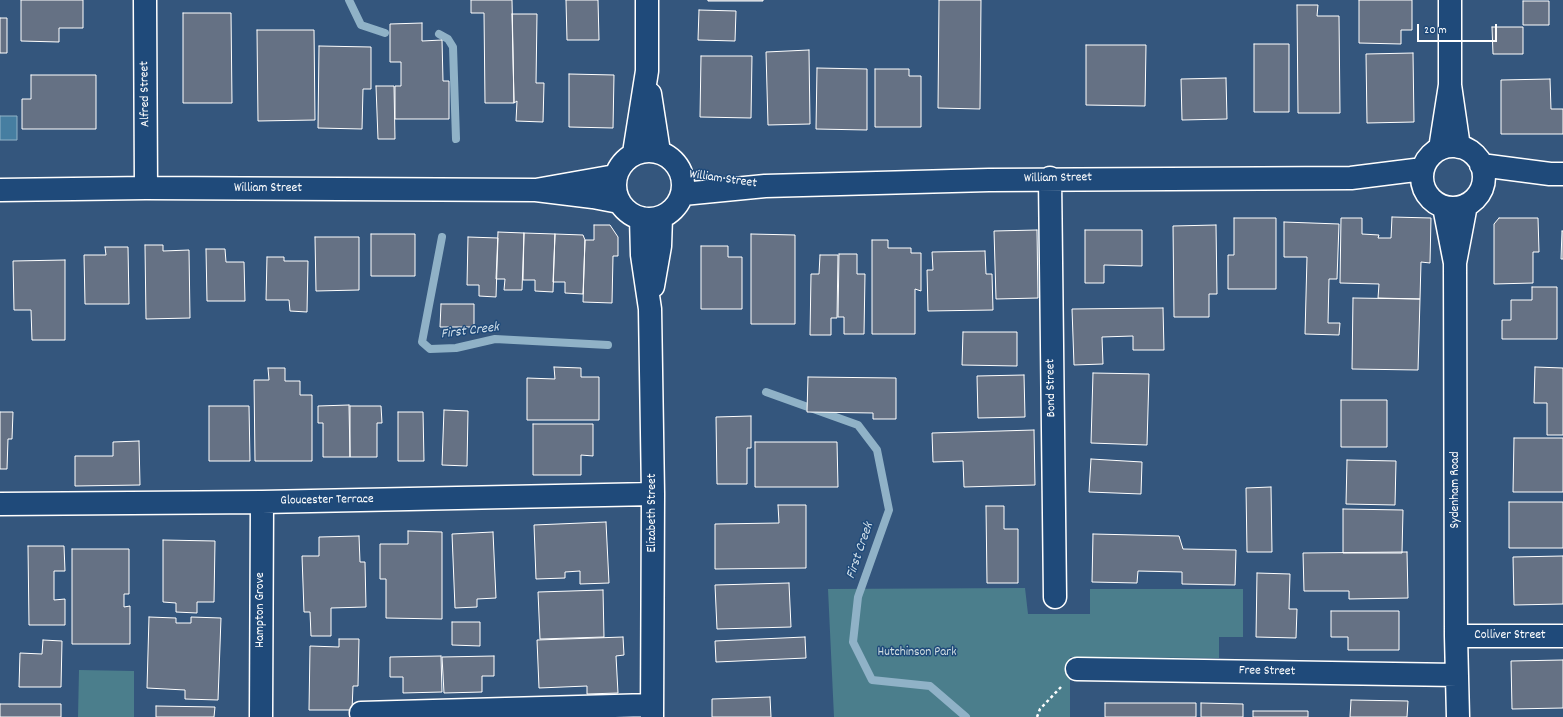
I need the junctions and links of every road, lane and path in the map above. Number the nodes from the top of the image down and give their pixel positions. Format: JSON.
{"nodes":[{"id":1,"x":145,"y":0,"type":"edge"},
{"id":2,"x":647,"y":0,"type":"edge"},
{"id":3,"x":1450,"y":0,"type":"edge"},
{"id":4,"x":647,"y":71,"type":"junction"},
{"id":5,"x":1449,"y":148,"type":"junction"},
{"id":6,"x":659,"y":152,"type":"junction"},
{"id":7,"x":634,"y":153,"type":"junction"},
{"id":8,"x":1556,"y":174,"type":"edge"},
{"id":9,"x":1482,"y":175,"type":"junction"},
{"id":10,"x":615,"y":176,"type":"junction"},
{"id":11,"x":1050,"y":178,"type":"junction"},
{"id":12,"x":1423,"y":179,"type":"junction"},
{"id":13,"x":682,"y":184,"type":"junction"},
{"id":14,"x":146,"y":188,"type":"junction"},
{"id":15,"x":0,"y":190,"type":"edge"},
{"id":16,"x":536,"y":190,"type":"junction"},
{"id":17,"x":619,"y":202,"type":"junction"},
{"id":18,"x":1466,"y":205,"type":"junction"},
{"id":19,"x":1444,"y":207,"type":"junction"},
{"id":20,"x":651,"y":218,"type":"junction"},
{"id":21,"x":1455,"y":262,"type":"junction"},
{"id":22,"x":653,"y":494,"type":"junction"},
{"id":23,"x":262,"y":502,"type":"junction"},
{"id":24,"x":0,"y":504,"type":"edge"},
{"id":25,"x":1055,"y":597,"type":"dead end"},
{"id":26,"x":1456,"y":636,"type":"junction"},
{"id":27,"x":1563,"y":636,"type":"edge"},
{"id":28,"x":1077,"y":669,"type":"joint"},
{"id":29,"x":1457,"y":675,"type":"junction"},
{"id":30,"x":652,"y":711,"type":"edge"},
{"id":31,"x":361,"y":713,"type":"dead end"},
{"id":32,"x":261,"y":717,"type":"edge"},
{"id":33,"x":1037,"y":717,"type":"edge"},
{"id":34,"x":1458,"y":717,"type":"edge"}],
"edges":[{"from":1,"to":14,"type":"street","name":"Alfred Street"},
{"from":2,"to":4,"type":"street"},
{"from":3,"to":5,"type":"street"},
{"from":4,"to":6,"type":"street"},
{"from":4,"to":7,"type":"street"},
{"from":5,"to":9,"type":"street"},
{"from":5,"to":12,"type":"street"},
{"from":6,"to":7,"type":"street"},
{"from":6,"to":13,"type":"street"},
{"from":7,"to":10,"type":"street"},
{"from":8,"to":9,"type":"street"},
{"from":9,"to":18,"type":"street"},
{"from":10,"to":16,"type":"street","name":"William Street"},
{"from":10,"to":17,"type":"street"},
{"from":11,"to":12,"type":"street","name":"William Street"},
{"from":11,"to":13,"type":"street","name":"William Street"},
{"from":11,"to":25,"type":"street","name":"Bond Street"},
{"from":12,"to":19,"type":"street"},
{"from":13,"to":20,"type":"street"},
{"from":14,"to":15,"type":"street","name":"William Street"},
{"from":14,"to":16,"type":"street","name":"William Street"},
{"from":16,"to":17,"type":"street","name":"William Street"},
{"from":17,"to":20,"type":"street"},
{"from":18,"to":19,"type":"street"},
{"from":18,"to":21,"type":"street","name":"Sydenham Road"},
{"from":19,"to":21,"type":"street","name":"Sydenham Road"},
{"from":20,"to":22,"type":"street","name":"Elizabeth Street"},
{"from":21,"to":26,"type":"street","name":"Sydenham Road"},
{"from":22,"to":23,"type":"street","name":"Gloucester Terrace"},
{"from":22,"to":30,"type":"street","name":"Elizabeth Street"},
{"from":23,"to":24,"type":"street","name":"Gloucester Terrace"},
{"from":23,"to":32,"type":"street","name":"Hampton Grove"},
{"from":26,"to":27,"type":"street","name":"Colliver Street"},
{"from":26,"to":29,"type":"street","name":"Sydenham Road"},
{"from":28,"to":29,"type":"street","name":"Free Street"},
{"from":28,"to":33,"type":"path"},
{"from":29,"to":34,"type":"street","name":"Sydenham Road"},
{"from":30,"to":31,"type":"street"}]}
